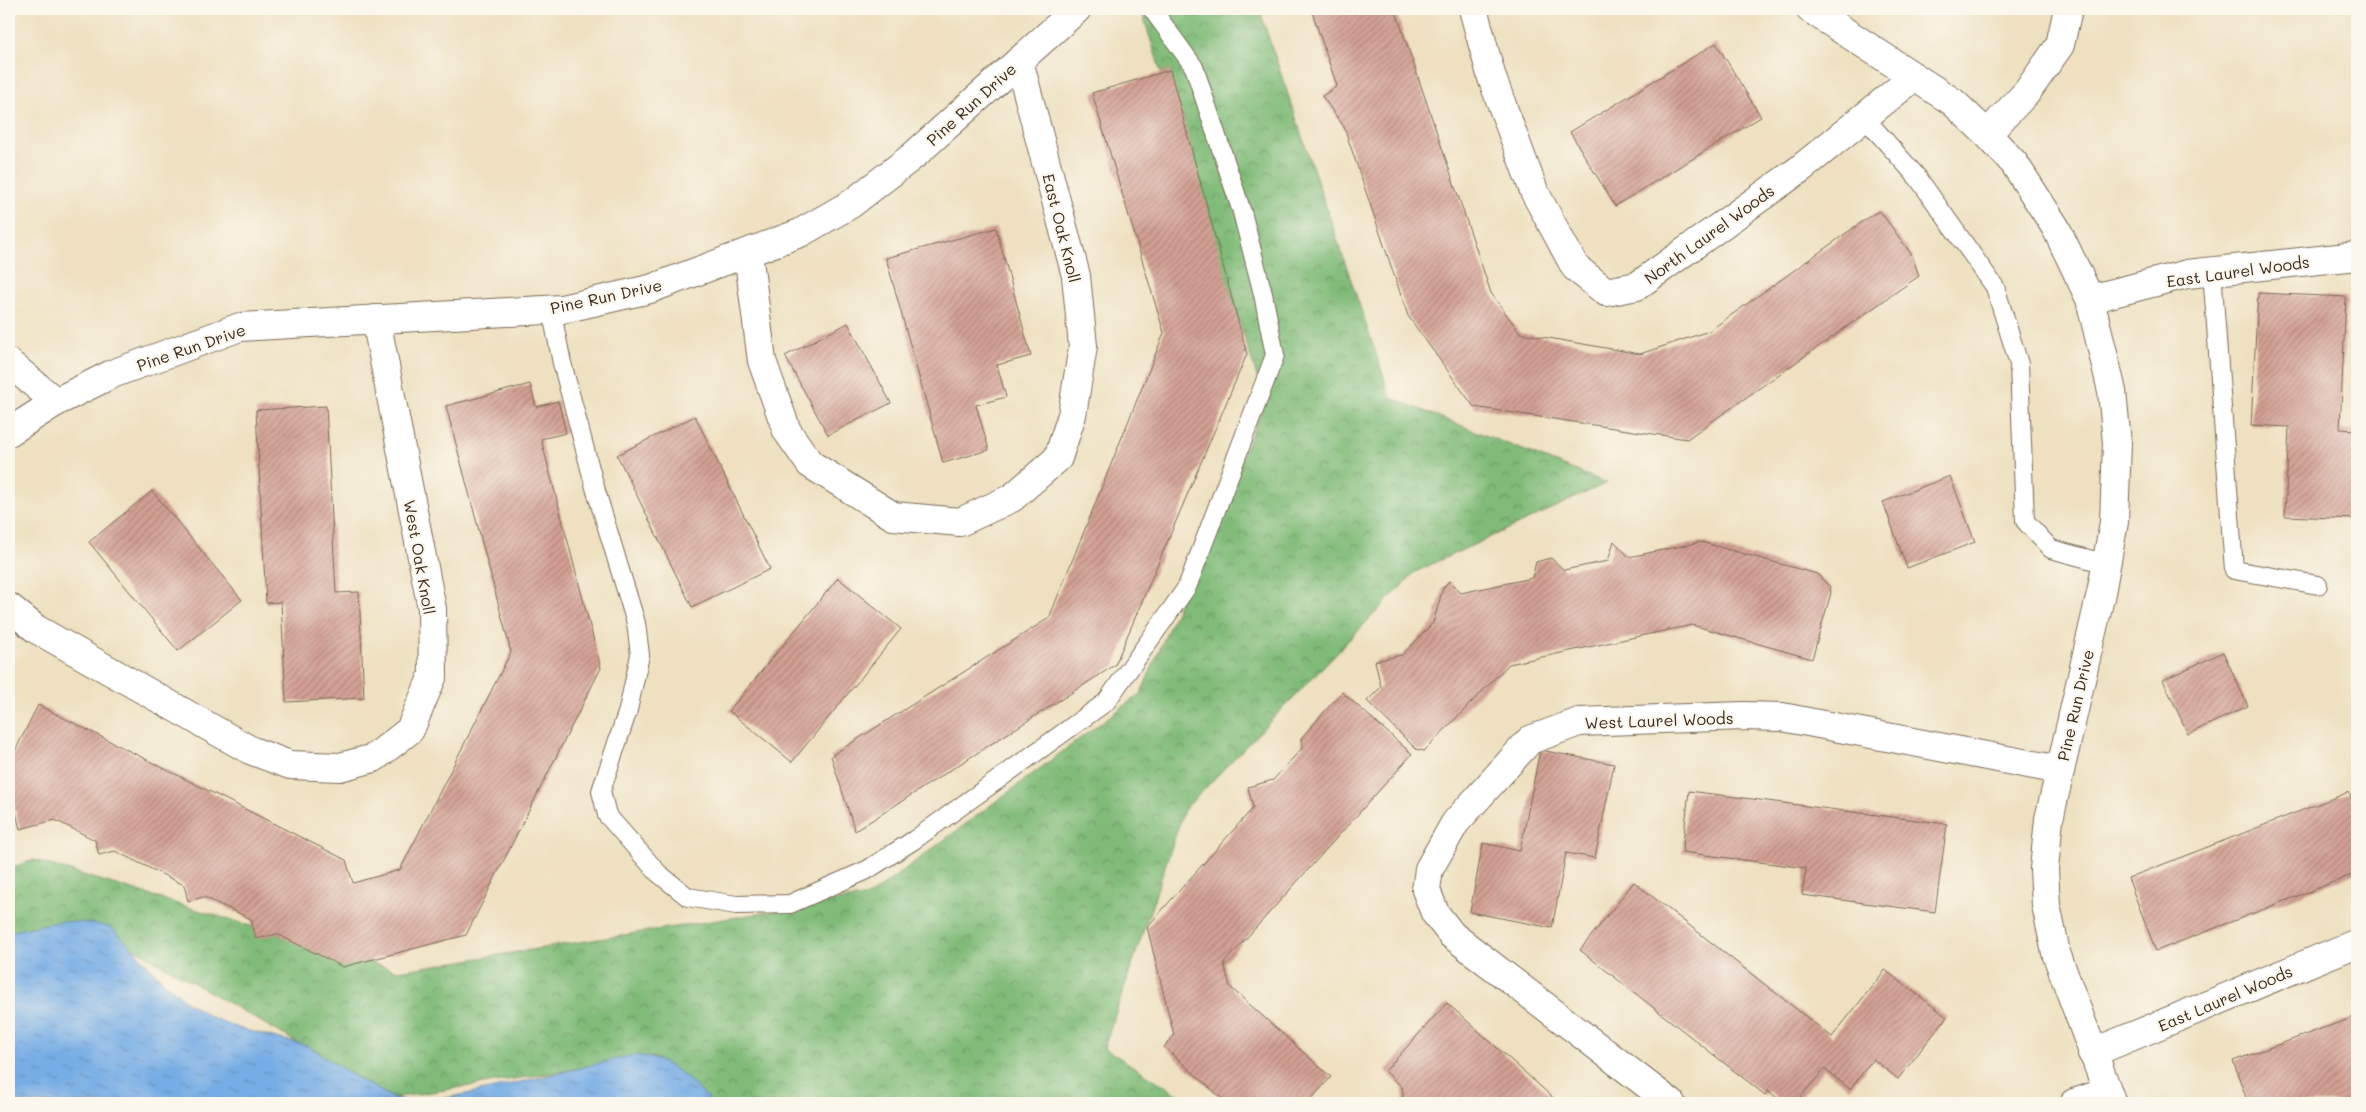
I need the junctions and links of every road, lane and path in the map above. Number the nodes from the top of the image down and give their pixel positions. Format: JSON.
{"nodes":[{"id":1,"x":1077,"y":9,"type":"edge"},
{"id":2,"x":1152,"y":9,"type":"edge"},
{"id":3,"x":1473,"y":9,"type":"edge"},
{"id":4,"x":1810,"y":9,"type":"edge"},
{"id":5,"x":2068,"y":9,"type":"edge"},
{"id":6,"x":1019,"y":61,"type":"junction"},
{"id":7,"x":1914,"y":77,"type":"junction"},
{"id":8,"x":1864,"y":117,"type":"junction"},
{"id":9,"x":1987,"y":134,"type":"junction"},
{"id":10,"x":748,"y":253,"type":"junction"},
{"id":11,"x":2357,"y":256,"type":"edge"},
{"id":12,"x":2212,"y":272,"type":"junction"},
{"id":13,"x":2090,"y":299,"type":"junction"},
{"id":14,"x":551,"y":309,"type":"junction"},
{"id":15,"x":376,"y":319,"type":"junction"},
{"id":16,"x":9,"y":363,"type":"edge"},
{"id":17,"x":56,"y":402,"type":"junction"},
{"id":18,"x":9,"y":432,"type":"edge"},
{"id":19,"x":2107,"y":564,"type":"junction"},
{"id":20,"x":2318,"y":585,"type":"dead end"},
{"id":21,"x":9,"y":607,"type":"edge"},
{"id":22,"x":2060,"y":770,"type":"junction"},
{"id":23,"x":2357,"y":943,"type":"edge"},
{"id":24,"x":2092,"y":1053,"type":"junction"},
{"id":25,"x":2109,"y":1098,"type":"edge"},
{"id":26,"x":1671,"y":1103,"type":"edge"},
{"id":27,"x":2074,"y":1103,"type":"edge"}],
"edges":[{"from":1,"to":6,"type":"street","name":"Pine Run Drive"},
{"from":2,"to":14,"type":"lane"},
{"from":3,"to":8,"type":"street","name":"North Laurel Woods"},
{"from":4,"to":7,"type":"street"},
{"from":5,"to":9,"type":"street"},
{"from":6,"to":10,"type":"street","name":"Pine Run Drive"},
{"from":6,"to":10,"type":"street","name":"East Oak Knoll"},
{"from":7,"to":8,"type":"street","name":"North Laurel Woods"},
{"from":7,"to":9,"type":"street","name":"Pine Run Drive"},
{"from":8,"to":19,"type":"lane"},
{"from":9,"to":13,"type":"street","name":"Pine Run Drive"},
{"from":10,"to":14,"type":"street","name":"Pine Run Drive"},
{"from":11,"to":12,"type":"street","name":"East Laurel Woods"},
{"from":12,"to":13,"type":"street","name":"East Laurel Woods"},
{"from":12,"to":20,"type":"lane"},
{"from":13,"to":19,"type":"street","name":"Pine Run Drive"},
{"from":14,"to":15,"type":"street","name":"Pine Run Drive"},
{"from":15,"to":17,"type":"street","name":"Pine Run Drive"},
{"from":15,"to":21,"type":"street","name":"West Oak Knoll"},
{"from":16,"to":17,"type":"street"},
{"from":17,"to":18,"type":"street","name":"Pine Run Drive"},
{"from":19,"to":22,"type":"street","name":"Pine Run Drive"},
{"from":22,"to":24,"type":"street","name":"Pine Run Drive"},
{"from":22,"to":26,"type":"street","name":"West Laurel Woods"},
{"from":23,"to":24,"type":"street","name":"East Laurel Woods"},
{"from":24,"to":25,"type":"street","name":"Pine Run Drive"},
{"from":25,"to":27,"type":"street"}]}
